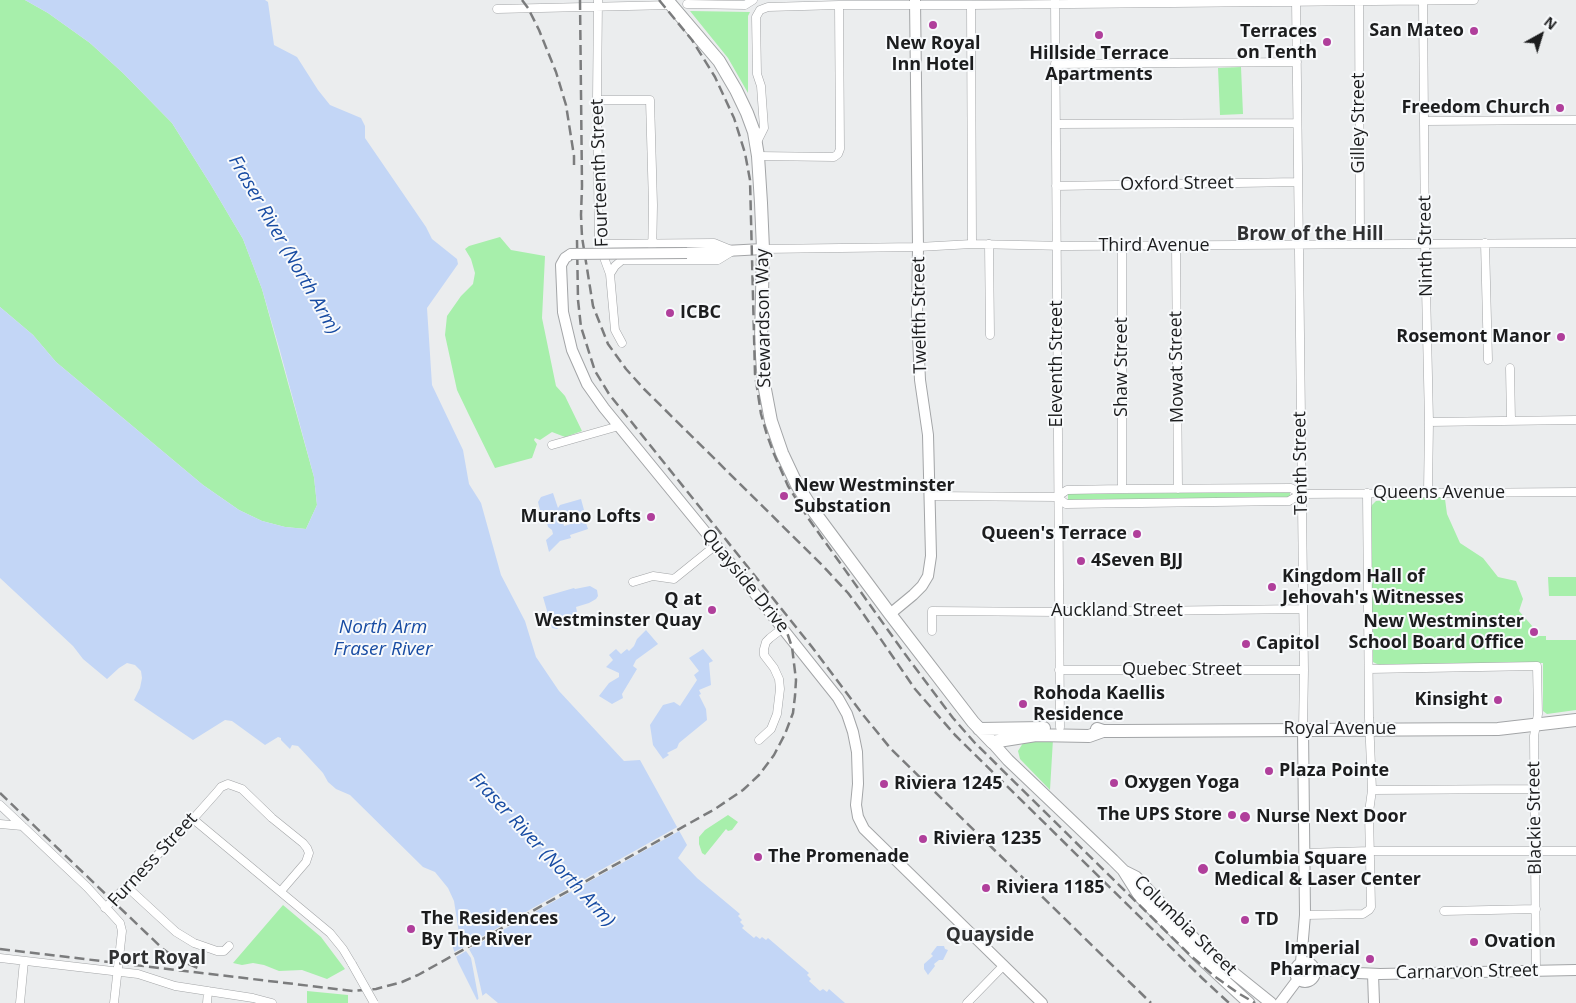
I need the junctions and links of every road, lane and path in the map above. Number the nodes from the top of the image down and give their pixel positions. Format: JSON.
{"nodes":[{"id":1,"x":753,"y":0,"type":"edge"},
{"id":2,"x":1423,"y":0,"type":"edge"},
{"id":3,"x":1474,"y":0,"type":"edge"},
{"id":4,"x":1296,"y":1,"type":"edge"},
{"id":5,"x":1359,"y":1,"type":"edge"},
{"id":6,"x":984,"y":2,"type":"edge"},
{"id":7,"x":1055,"y":2,"type":"edge"},
{"id":8,"x":598,"y":3,"type":"edge"},
{"id":9,"x":670,"y":3,"type":"edge"},
{"id":10,"x":915,"y":3,"type":"edge"},
{"id":11,"x":687,"y":4,"type":"dead end"},
{"id":12,"x":839,"y":5,"type":"junction"},
{"id":13,"x":971,"y":5,"type":"junction"},
{"id":14,"x":497,"y":9,"type":"dead end"},
{"id":15,"x":1296,"y":62,"type":"junction"},
{"id":16,"x":1055,"y":64,"type":"junction"},
{"id":17,"x":597,"y":100,"type":"junction"},
{"id":18,"x":1576,"y":120,"type":"edge"},
{"id":19,"x":1424,"y":121,"type":"junction"},
{"id":20,"x":1297,"y":123,"type":"junction"},
{"id":21,"x":1056,"y":124,"type":"junction"},
{"id":22,"x":756,"y":143,"type":"junction"},
{"id":23,"x":758,"y":156,"type":"junction"},
{"id":24,"x":1298,"y":182,"type":"junction"},
{"id":25,"x":1056,"y":186,"type":"junction"},
{"id":26,"x":1485,"y":243,"type":"junction"},
{"id":27,"x":1576,"y":243,"type":"edge"},
{"id":28,"x":600,"y":244,"type":"junction"},
{"id":29,"x":652,"y":244,"type":"junction"},
{"id":30,"x":972,"y":244,"type":"junction"},
{"id":31,"x":989,"y":244,"type":"junction"},
{"id":32,"x":1360,"y":244,"type":"junction"},
{"id":33,"x":1425,"y":244,"type":"junction"},
{"id":34,"x":1299,"y":245,"type":"junction"},
{"id":35,"x":1057,"y":246,"type":"junction"},
{"id":36,"x":1122,"y":246,"type":"junction"},
{"id":37,"x":1176,"y":246,"type":"junction"},
{"id":38,"x":918,"y":247,"type":"junction"},
{"id":39,"x":763,"y":249,"type":"junction"},
{"id":40,"x":733,"y":251,"type":"junction"},
{"id":41,"x":652,"y":260,"type":"junction"},
{"id":42,"x":610,"y":274,"type":"junction"},
{"id":43,"x":990,"y":336,"type":"dead end"},
{"id":44,"x":622,"y":343,"type":"dead end"},
{"id":45,"x":1488,"y":360,"type":"dead end"},
{"id":46,"x":1510,"y":368,"type":"dead end"},
{"id":47,"x":1576,"y":420,"type":"edge"},
{"id":48,"x":1511,"y":421,"type":"junction"},
{"id":49,"x":1429,"y":422,"type":"junction"},
{"id":50,"x":619,"y":426,"type":"junction"},
{"id":51,"x":552,"y":445,"type":"dead end"},
{"id":52,"x":1122,"y":489,"type":"junction"},
{"id":53,"x":1178,"y":489,"type":"junction"},
{"id":54,"x":1428,"y":492,"type":"junction"},
{"id":55,"x":1576,"y":492,"type":"edge"},
{"id":56,"x":1367,"y":493,"type":"junction"},
{"id":57,"x":1302,"y":494,"type":"junction"},
{"id":58,"x":930,"y":496,"type":"junction"},
{"id":59,"x":1057,"y":497,"type":"junction"},
{"id":60,"x":716,"y":545,"type":"junction"},
{"id":61,"x":634,"y":582,"type":"dead end"},
{"id":62,"x":1303,"y":609,"type":"junction"},
{"id":63,"x":1059,"y":612,"type":"junction"},
{"id":64,"x":890,"y":614,"type":"junction"},
{"id":65,"x":783,"y":628,"type":"junction"},
{"id":66,"x":932,"y":631,"type":"dead end"},
{"id":67,"x":1368,"y":669,"type":"junction"},
{"id":68,"x":1060,"y":670,"type":"junction"},
{"id":69,"x":1304,"y":670,"type":"junction"},
{"id":70,"x":1576,"y":720,"type":"edge"},
{"id":71,"x":1536,"y":725,"type":"junction"},
{"id":72,"x":1060,"y":727,"type":"junction"},
{"id":73,"x":979,"y":728,"type":"junction"},
{"id":74,"x":1303,"y":729,"type":"junction"},
{"id":75,"x":1370,"y":729,"type":"junction"},
{"id":76,"x":1103,"y":731,"type":"junction"},
{"id":77,"x":759,"y":740,"type":"dead end"},
{"id":78,"x":992,"y":742,"type":"junction"},
{"id":79,"x":1534,"y":789,"type":"junction"},
{"id":80,"x":1372,"y":790,"type":"junction"},
{"id":81,"x":0,"y":805,"type":"edge"},
{"id":82,"x":193,"y":819,"type":"junction"},
{"id":83,"x":0,"y":824,"type":"edge"},
{"id":84,"x":22,"y":826,"type":"junction"},
{"id":85,"x":1536,"y":850,"type":"junction"},
{"id":86,"x":1370,"y":851,"type":"junction"},
{"id":87,"x":1576,"y":851,"type":"edge"},
{"id":88,"x":1304,"y":853,"type":"junction"},
{"id":89,"x":1123,"y":870,"type":"junction"},
{"id":90,"x":126,"y":886,"type":"junction"},
{"id":91,"x":280,"y":891,"type":"junction"},
{"id":92,"x":105,"y":908,"type":"junction"},
{"id":93,"x":1536,"y":909,"type":"junction"},
{"id":94,"x":1444,"y":911,"type":"dead end"},
{"id":95,"x":1304,"y":920,"type":"junction"},
{"id":96,"x":229,"y":946,"type":"dead end"},
{"id":97,"x":0,"y":958,"type":"edge"},
{"id":98,"x":24,"y":961,"type":"junction"},
{"id":99,"x":1004,"y":965,"type":"junction"},
{"id":100,"x":1309,"y":967,"type":"junction"},
{"id":101,"x":1576,"y":970,"type":"edge"},
{"id":102,"x":1536,"y":971,"type":"junction"},
{"id":103,"x":117,"y":972,"type":"junction"},
{"id":104,"x":1373,"y":974,"type":"junction"},
{"id":105,"x":1298,"y":979,"type":"junction"},
{"id":106,"x":208,"y":991,"type":"junction"},
{"id":107,"x":1374,"y":998,"type":"edge"},
{"id":108,"x":20,"y":1003,"type":"edge"},
{"id":109,"x":114,"y":1003,"type":"edge"},
{"id":110,"x":207,"y":1003,"type":"edge"},
{"id":111,"x":272,"y":1003,"type":"edge"},
{"id":112,"x":374,"y":1003,"type":"edge"},
{"id":113,"x":967,"y":1003,"type":"edge"},
{"id":114,"x":1042,"y":1003,"type":"edge"},
{"id":115,"x":1249,"y":1003,"type":"edge"},
{"id":116,"x":1271,"y":1003,"type":"edge"},
{"id":117,"x":1280,"y":1003,"type":"edge"}],
"edges":[{"from":1,"to":11,"type":"street"},
{"from":2,"to":3,"type":"street"},
{"from":2,"to":5,"type":"street"},
{"from":2,"to":19,"type":"street","name":"Ninth Street"},
{"from":4,"to":5,"type":"street"},
{"from":4,"to":7,"type":"street"},
{"from":4,"to":15,"type":"street","name":"Tenth Street"},
{"from":5,"to":32,"type":"street","name":"Gilley Street"},
{"from":6,"to":7,"type":"street"},
{"from":6,"to":13,"type":"street"},
{"from":7,"to":16,"type":"street","name":"Eleventh Street"},
{"from":8,"to":9,"type":"street"},
{"from":8,"to":14,"type":"street"},
{"from":8,"to":17,"type":"street","name":"Fourteenth Street"},
{"from":9,"to":22,"type":"main road","name":"Stewardson Way"},
{"from":10,"to":12,"type":"street"},
{"from":10,"to":13,"type":"street"},
{"from":10,"to":38,"type":"street","name":"Twelfth Street"},
{"from":12,"to":22,"type":"street"},
{"from":12,"to":23,"type":"street"},
{"from":13,"to":30,"type":"street"},
{"from":15,"to":16,"type":"street"},
{"from":15,"to":20,"type":"street","name":"Tenth Street"},
{"from":16,"to":21,"type":"street","name":"Eleventh Street"},
{"from":17,"to":28,"type":"street","name":"Fourteenth Street"},
{"from":17,"to":29,"type":"street"},
{"from":18,"to":19,"type":"street"},
{"from":19,"to":33,"type":"street","name":"Ninth Street"},
{"from":20,"to":21,"type":"street"},
{"from":20,"to":24,"type":"street","name":"Tenth Street"},
{"from":21,"to":25,"type":"street","name":"Eleventh Street"},
{"from":22,"to":23,"type":"main road","name":"Stewardson Way"},
{"from":23,"to":39,"type":"main road","name":"Stewardson Way"},
{"from":24,"to":25,"type":"street","name":"Oxford Street"},
{"from":24,"to":34,"type":"street","name":"Tenth Street"},
{"from":25,"to":35,"type":"street","name":"Eleventh Street"},
{"from":26,"to":27,"type":"street","name":"Third Avenue"},
{"from":26,"to":33,"type":"street","name":"Third Avenue"},
{"from":26,"to":45,"type":"street"},
{"from":28,"to":29,"type":"street"},
{"from":28,"to":42,"type":"street","name":"Fourteenth Street"},
{"from":29,"to":40,"type":"street"},
{"from":29,"to":41,"type":"street"},
{"from":30,"to":31,"type":"street","name":"Third Avenue"},
{"from":30,"to":38,"type":"street","name":"Third Avenue"},
{"from":31,"to":35,"type":"street","name":"Third Avenue"},
{"from":31,"to":43,"type":"street"},
{"from":32,"to":33,"type":"street","name":"Third Avenue"},
{"from":32,"to":34,"type":"street","name":"Third Avenue"},
{"from":33,"to":49,"type":"street","name":"Ninth Street"},
{"from":34,"to":37,"type":"street","name":"Third Avenue"},
{"from":34,"to":57,"type":"street","name":"Tenth Street"},
{"from":35,"to":36,"type":"street","name":"Third Avenue"},
{"from":35,"to":59,"type":"street","name":"Eleventh Street"},
{"from":36,"to":37,"type":"street","name":"Third Avenue"},
{"from":36,"to":52,"type":"street","name":"Shaw Street"},
{"from":37,"to":53,"type":"street","name":"Mowat Street"},
{"from":38,"to":39,"type":"street","name":"Third Avenue"},
{"from":38,"to":58,"type":"street","name":"Twelfth Street"},
{"from":39,"to":40,"type":"street","name":"Quayside Drive"},
{"from":39,"to":64,"type":"main road","name":"Stewardson Way"},
{"from":40,"to":41,"type":"street"},
{"from":40,"to":50,"type":"street","name":"Quayside Drive","bridge":true},
{"from":41,"to":42,"type":"street"},
{"from":42,"to":44,"type":"street","name":"Fourteenth Street"},
{"from":46,"to":48,"type":"street"},
{"from":47,"to":48,"type":"street"},
{"from":48,"to":49,"type":"street"},
{"from":49,"to":54,"type":"street","name":"Ninth Street"},
{"from":50,"to":51,"type":"street"},
{"from":50,"to":60,"type":"street","name":"Quayside Drive"},
{"from":52,"to":53,"type":"street","name":"Queens Avenue"},
{"from":52,"to":59,"type":"street","name":"Queens Avenue"},
{"from":53,"to":57,"type":"street","name":"Queens Avenue"},
{"from":54,"to":55,"type":"street","name":"Queens Avenue"},
{"from":54,"to":56,"type":"street","name":"Queens Avenue"},
{"from":56,"to":57,"type":"street","name":"Queens Avenue"},
{"from":56,"to":67,"type":"street"},
{"from":57,"to":59,"type":"street","name":"Queens Avenue"},
{"from":57,"to":62,"type":"street","name":"Tenth Street"},
{"from":58,"to":59,"type":"street","name":"Queens Avenue"},
{"from":58,"to":64,"type":"street","name":"Twelfth Street"},
{"from":59,"to":63,"type":"street","name":"Eleventh Street"},
{"from":60,"to":61,"type":"street"},
{"from":60,"to":65,"type":"street","name":"Quayside Drive"},
{"from":62,"to":63,"type":"street","name":"Auckland Street"},
{"from":62,"to":69,"type":"street","name":"Tenth Street"},
{"from":63,"to":66,"type":"street","name":"Auckland Street"},
{"from":63,"to":68,"type":"street","name":"Eleventh Street"},
{"from":64,"to":73,"type":"main road","name":"Stewardson Way"},
{"from":65,"to":77,"type":"street"},
{"from":65,"to":99,"type":"street","name":"Quayside Drive"},
{"from":67,"to":71,"type":"street","name":"Blackie Street"},
{"from":67,"to":75,"type":"street"},
{"from":68,"to":69,"type":"street","name":"Quebec Street"},
{"from":68,"to":72,"type":"street","name":"Eleventh Street"},
{"from":69,"to":74,"type":"street","name":"Tenth Street"},
{"from":70,"to":71,"type":"main road","name":"Royal Avenue"},
{"from":71,"to":75,"type":"main road","name":"Royal Avenue"},
{"from":71,"to":79,"type":"street","name":"Blackie Street"},
{"from":72,"to":73,"type":"main road","name":"Royal Avenue"},
{"from":72,"to":76,"type":"main road","name":"Royal Avenue"},
{"from":73,"to":78,"type":"main road","name":"Stewardson Way"},
{"from":74,"to":75,"type":"main road","name":"Royal Avenue"},
{"from":74,"to":76,"type":"main road","name":"Royal Avenue"},
{"from":74,"to":88,"type":"street","name":"Tenth Street"},
{"from":75,"to":80,"type":"street"},
{"from":76,"to":78,"type":"main road","name":"Royal Avenue"},
{"from":78,"to":89,"type":"main road","name":"Columbia Street"},
{"from":79,"to":80,"type":"street"},
{"from":79,"to":85,"type":"street","name":"Blackie Street"},
{"from":80,"to":86,"type":"street"},
{"from":81,"to":84,"type":"street"},
{"from":82,"to":90,"type":"street","name":"Furness Street"},
{"from":82,"to":91,"type":"street"},
{"from":82,"to":91,"type":"street","name":"Furness Street"},
{"from":83,"to":84,"type":"street"},
{"from":84,"to":92,"type":"street"},
{"from":85,"to":86,"type":"street"},
{"from":85,"to":87,"type":"street"},
{"from":85,"to":93,"type":"street","name":"Blackie Street"},
{"from":86,"to":88,"type":"street"},
{"from":86,"to":95,"type":"street"},
{"from":88,"to":95,"type":"street","name":"Tenth Street"},
{"from":89,"to":115,"type":"main road","name":"Columbia Street"},
{"from":89,"to":116,"type":"main road","name":"Columbia Street"},
{"from":90,"to":92,"type":"street","name":"Furness Street"},
{"from":90,"to":96,"type":"street"},
{"from":91,"to":112,"type":"street","bridge":true},
{"from":92,"to":103,"type":"street","name":"Furness Street"},
{"from":93,"to":94,"type":"street"},
{"from":93,"to":102,"type":"street","name":"Blackie Street"},
{"from":95,"to":100,"type":"street","name":"Tenth Street"},
{"from":97,"to":98,"type":"street"},
{"from":98,"to":103,"type":"street"},
{"from":98,"to":108,"type":"street"},
{"from":99,"to":113,"type":"street"},
{"from":99,"to":114,"type":"street","name":"Quayside Drive"},
{"from":100,"to":104,"type":"street","name":"Carnarvon Street"},
{"from":100,"to":105,"type":"street"},
{"from":100,"to":105,"type":"street"},
{"from":101,"to":102,"type":"street","name":"Carnarvon Street"},
{"from":102,"to":104,"type":"street","name":"Carnarvon Street"},
{"from":103,"to":106,"type":"street"},
{"from":103,"to":109,"type":"street","name":"Furness Street"},
{"from":104,"to":107,"type":"street"},
{"from":105,"to":117,"type":"street"},
{"from":106,"to":110,"type":"street"},
{"from":106,"to":111,"type":"street"}]}
